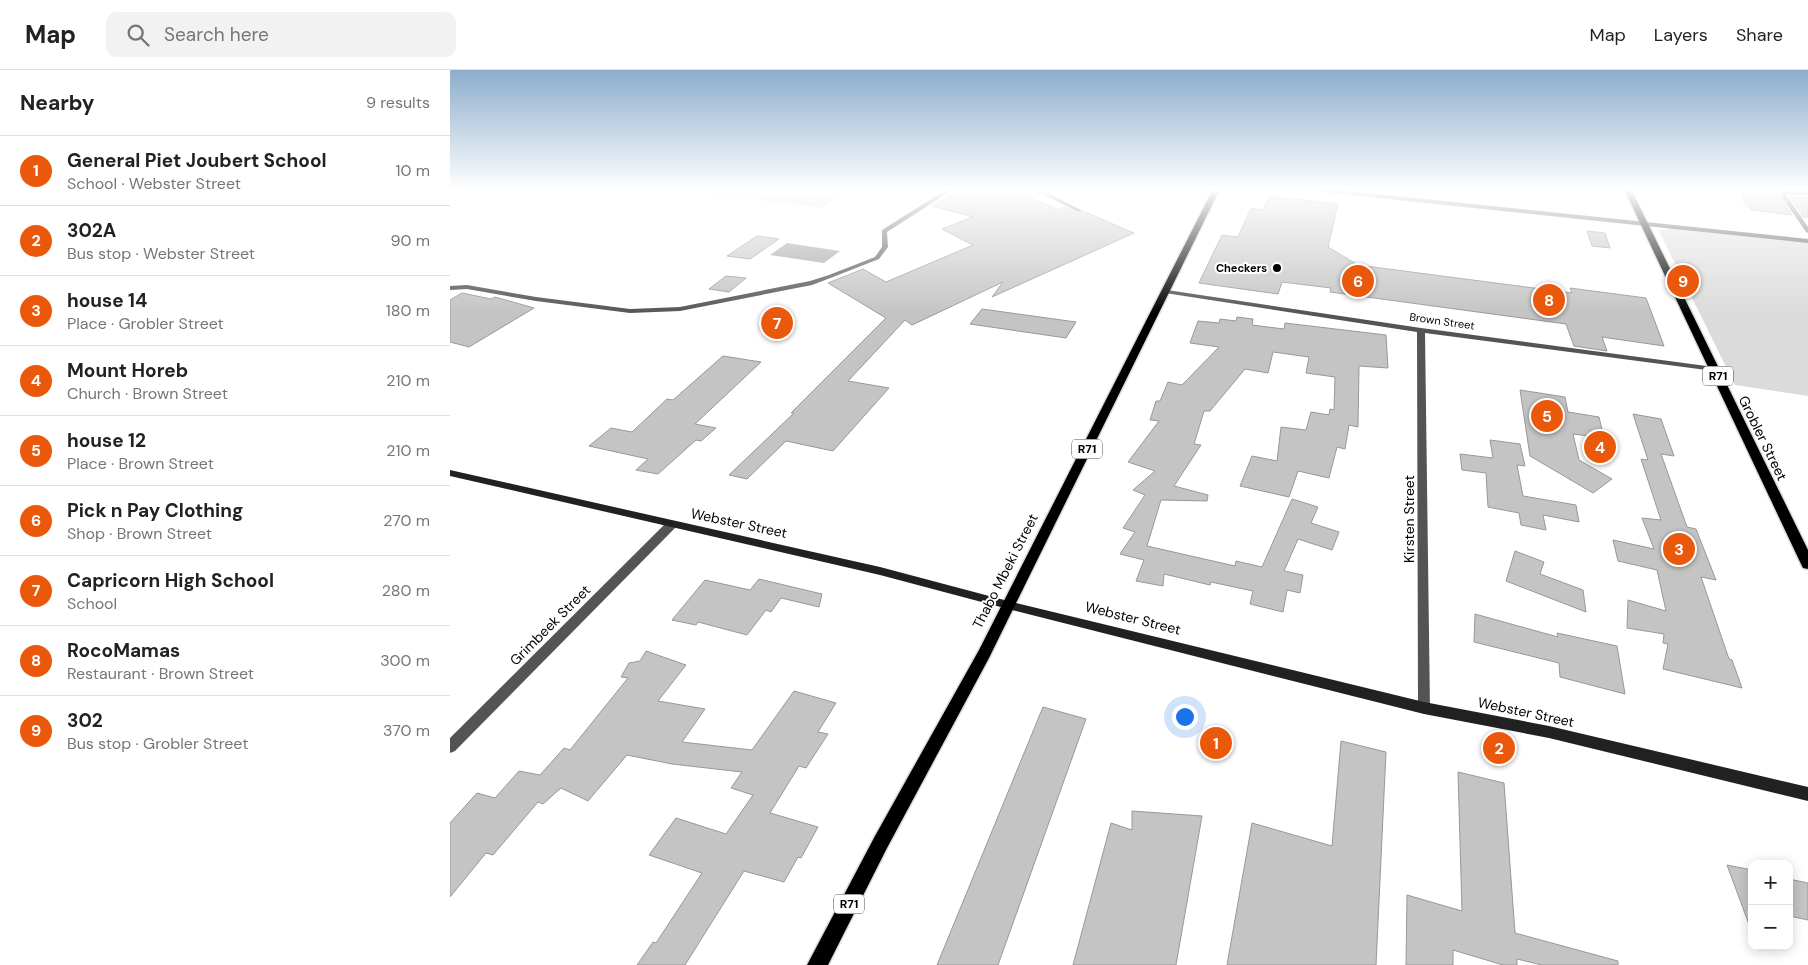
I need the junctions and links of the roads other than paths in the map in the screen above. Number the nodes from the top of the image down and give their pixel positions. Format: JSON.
{"nodes":[{"id":1,"x":884,"y":231,"type":"edge"},
{"id":2,"x":1197,"y":231,"type":"edge"},
{"id":3,"x":1647,"y":231,"type":"edge"},
{"id":4,"x":1709,"y":231,"type":"edge"},
{"id":5,"x":1808,"y":241,"type":"edge"},
{"id":6,"x":450,"y":288,"type":"edge"},
{"id":7,"x":1167,"y":292,"type":"junction"},
{"id":8,"x":1421,"y":330,"type":"junction"},
{"id":9,"x":1714,"y":369,"type":"junction"},
{"id":10,"x":450,"y":473,"type":"edge"},
{"id":11,"x":671,"y":525,"type":"junction"},
{"id":12,"x":1808,"y":564,"type":"edge"},
{"id":13,"x":1008,"y":606,"type":"junction"},
{"id":14,"x":1424,"y":708,"type":"junction"},
{"id":15,"x":450,"y":747,"type":"edge"},
{"id":16,"x":1808,"y":794,"type":"edge"},
{"id":17,"x":817,"y":965,"type":"edge"}],
"edges":[{"from":1,"to":6,"type":"street"},
{"from":2,"to":7,"type":"main road","name":"Thabo Mbeki Street","number":"R71"},
{"from":3,"to":9,"type":"main road","name":"Grobler Street","number":"R71"},
{"from":4,"to":5,"type":"street"},
{"from":7,"to":8,"type":"street","name":"Brown Street"},
{"from":7,"to":13,"type":"main road","name":"Thabo Mbeki Street","number":"R71"},
{"from":8,"to":9,"type":"street","name":"Brown Street"},
{"from":8,"to":14,"type":"street","name":"Kirsten Street"},
{"from":9,"to":12,"type":"main road","name":"Grobler Street","number":"R71"},
{"from":10,"to":11,"type":"street","name":"Webster Street"},
{"from":11,"to":13,"type":"street","name":"Webster Street"},
{"from":11,"to":15,"type":"street","name":"Grimbeek Street"},
{"from":13,"to":14,"type":"street","name":"Webster Street"},
{"from":13,"to":17,"type":"main road","name":"Thabo Mbeki Street","number":"R71"},
{"from":14,"to":16,"type":"street","name":"Webster Street"}]}
